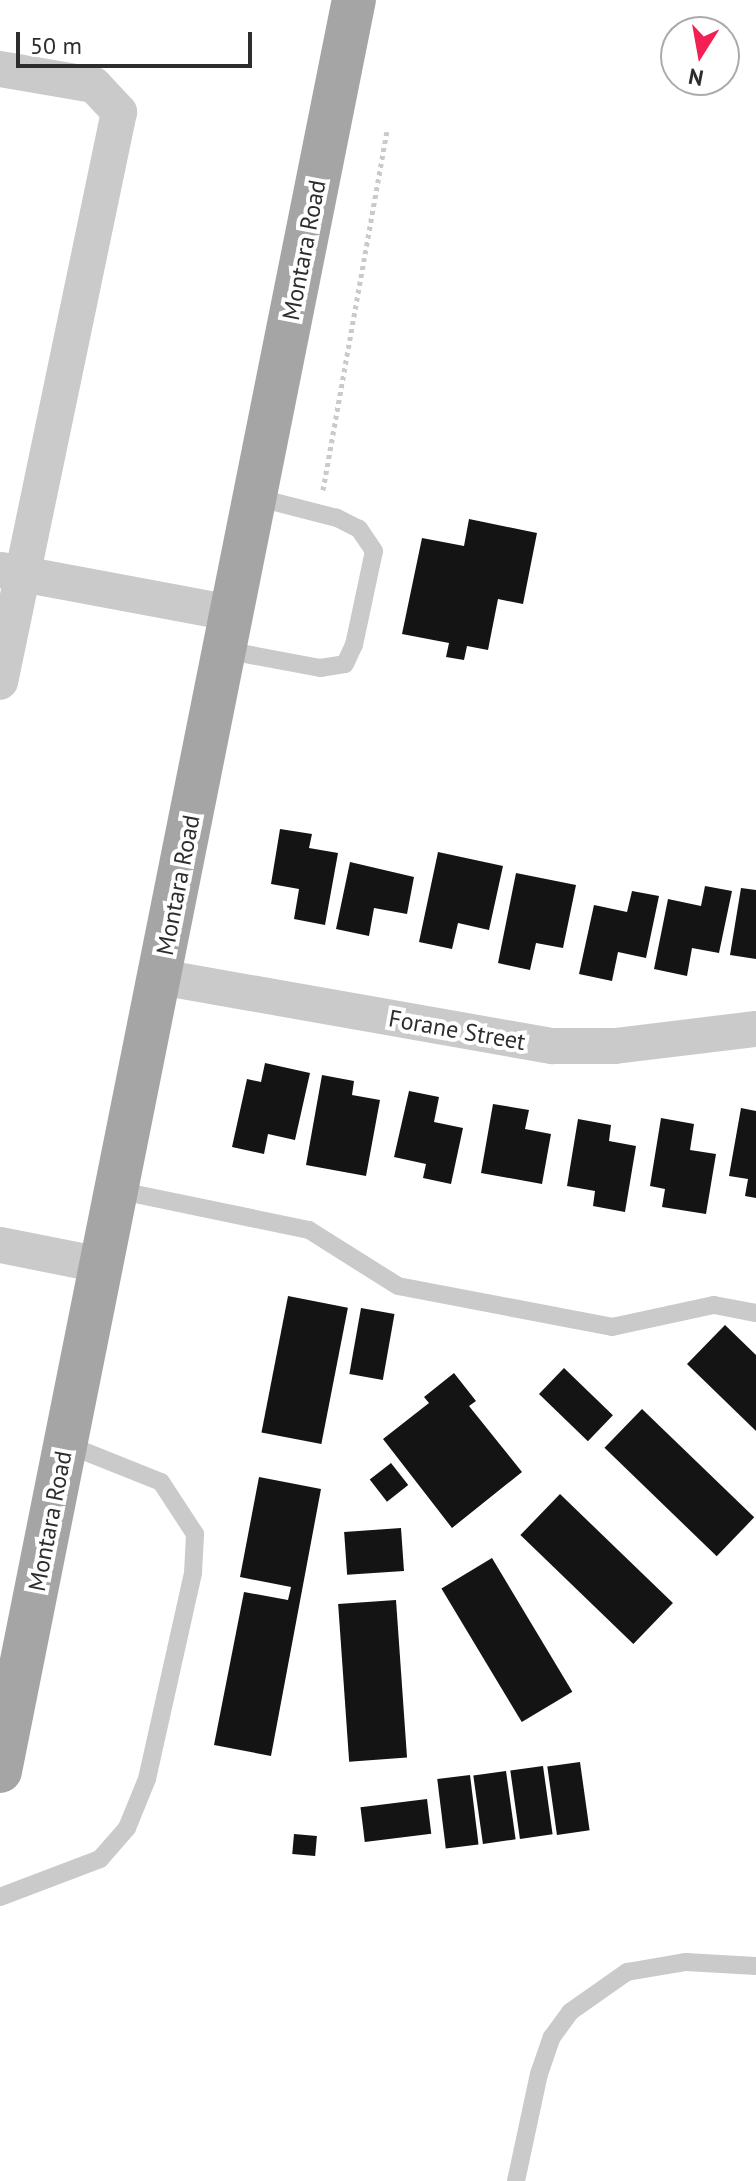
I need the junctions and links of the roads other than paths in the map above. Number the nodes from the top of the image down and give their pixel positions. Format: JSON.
{"nodes":[{"id":1,"x":354,"y":0,"type":"edge"},
{"id":2,"x":0,"y":69,"type":"edge"},
{"id":3,"x":255,"y":497,"type":"junction"},
{"id":4,"x":12,"y":572,"type":"edge"},
{"id":5,"x":228,"y":632,"type":"junction"},
{"id":6,"x":0,"y":682,"type":"edge"},
{"id":7,"x":160,"y":977,"type":"junction"},
{"id":8,"x":756,"y":1029,"type":"edge"},
{"id":9,"x":116,"y":1190,"type":"junction"},
{"id":10,"x":0,"y":1245,"type":"edge"},
{"id":11,"x":101,"y":1265,"type":"junction"},
{"id":12,"x":756,"y":1313,"type":"edge"},
{"id":13,"x":65,"y":1444,"type":"junction"},
{"id":14,"x":0,"y":1771,"type":"edge"},
{"id":15,"x":0,"y":1897,"type":"edge"},
{"id":16,"x":751,"y":1970,"type":"edge"},
{"id":17,"x":516,"y":2181,"type":"edge"}],
"edges":[{"from":1,"to":3,"type":"main road","name":"Montara Road"},
{"from":2,"to":4,"type":"street"},
{"from":3,"to":5,"type":"main road","name":"Montara Road"},
{"from":3,"to":5,"type":"lane"},
{"from":4,"to":5,"type":"street"},
{"from":4,"to":6,"type":"street"},
{"from":5,"to":7,"type":"main road","name":"Montara Road"},
{"from":7,"to":8,"type":"street","name":"Forane Street"},
{"from":7,"to":9,"type":"main road","name":"Montara Road"},
{"from":9,"to":11,"type":"main road","name":"Montara Road"},
{"from":9,"to":12,"type":"lane"},
{"from":10,"to":11,"type":"street"},
{"from":11,"to":13,"type":"main road","name":"Montara Road"},
{"from":13,"to":14,"type":"main road","name":"Montara Road"},
{"from":13,"to":15,"type":"lane"},
{"from":16,"to":17,"type":"lane"}]}
